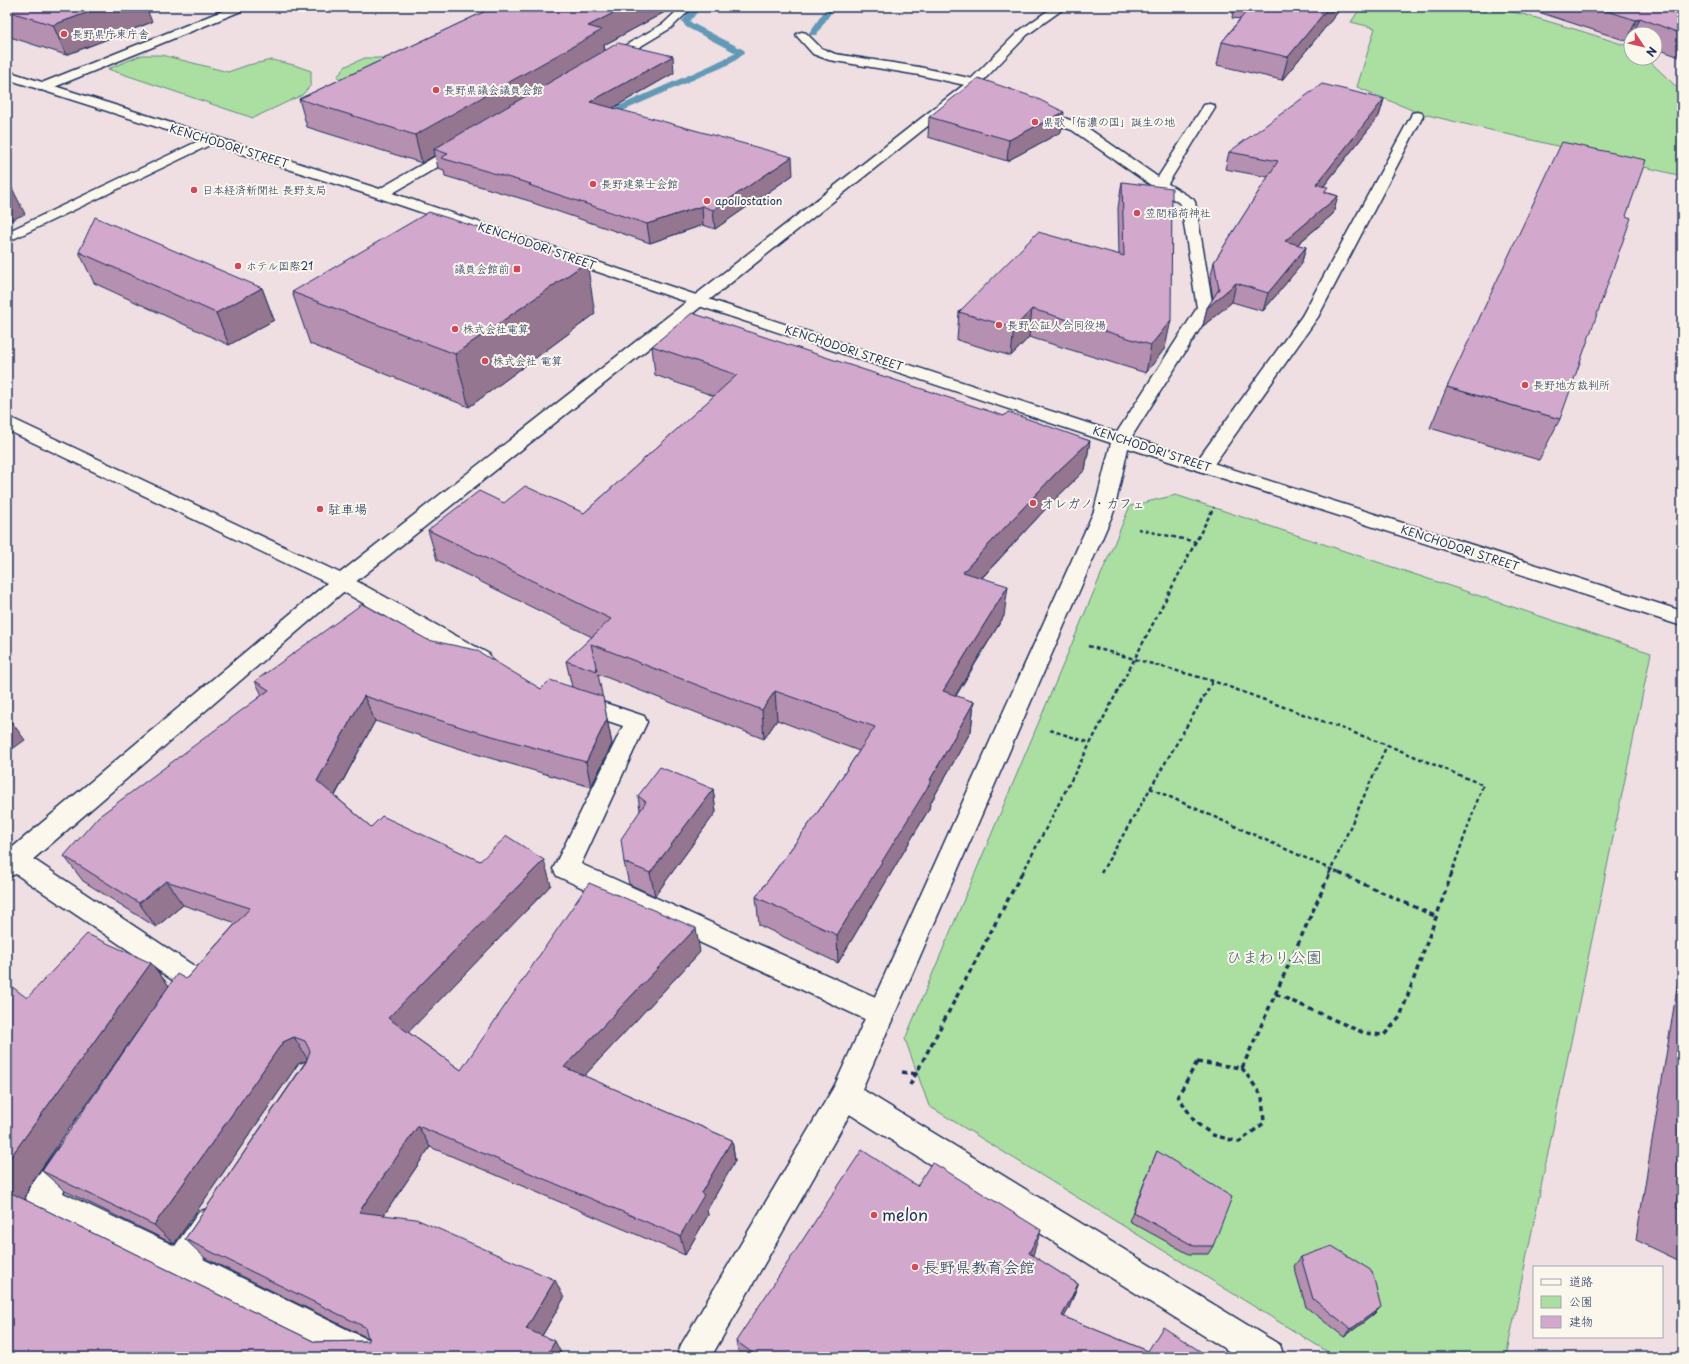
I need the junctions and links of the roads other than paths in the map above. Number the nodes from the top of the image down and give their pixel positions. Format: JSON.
{"nodes":[{"id":1,"x":242,"y":7,"type":"edge"},
{"id":2,"x":1060,"y":7,"type":"edge"},
{"id":3,"x":684,"y":8,"type":"edge"},
{"id":4,"x":802,"y":35,"type":"dead end"},
{"id":5,"x":599,"y":66,"type":"edge"},
{"id":6,"x":7,"y":75,"type":"edge"},
{"id":7,"x":43,"y":86,"type":"junction"},
{"id":8,"x":974,"y":88,"type":"junction"},
{"id":9,"x":1018,"y":106,"type":"edge"},
{"id":10,"x":1208,"y":108,"type":"dead end"},
{"id":11,"x":1417,"y":116,"type":"dead end"},
{"id":12,"x":209,"y":140,"type":"junction"},
{"id":13,"x":470,"y":142,"type":"edge"},
{"id":14,"x":1160,"y":185,"type":"junction"},
{"id":15,"x":381,"y":194,"type":"junction"},
{"id":16,"x":7,"y":238,"type":"edge"},
{"id":17,"x":699,"y":301,"type":"junction"},
{"id":18,"x":7,"y":423,"type":"edge"},
{"id":19,"x":1121,"y":440,"type":"junction"},
{"id":20,"x":1203,"y":466,"type":"junction"},
{"id":21,"x":342,"y":582,"type":"junction"},
{"id":22,"x":1682,"y":619,"type":"edge"},
{"id":23,"x":500,"y":670,"type":"edge"},
{"id":24,"x":557,"y":695,"type":"edge"},
{"id":25,"x":11,"y":863,"type":"edge"},
{"id":26,"x":881,"y":1013,"type":"junction"},
{"id":27,"x":160,"y":1024,"type":"edge"},
{"id":28,"x":845,"y":1095,"type":"junction"},
{"id":29,"x":85,"y":1134,"type":"edge"},
{"id":30,"x":225,"y":1199,"type":"edge"},
{"id":31,"x":182,"y":1265,"type":"junction"},
{"id":32,"x":367,"y":1357,"type":"edge"},
{"id":33,"x":693,"y":1357,"type":"edge"},
{"id":34,"x":1268,"y":1357,"type":"edge"}],
"edges":[{"from":1,"to":7,"type":"street"},
{"from":2,"to":8,"type":"street"},
{"from":3,"to":5,"type":"street"},
{"from":4,"to":8,"type":"street"},
{"from":6,"to":7,"type":"street","name":"KENCHODORI STREET"},
{"from":7,"to":12,"type":"street","name":"KENCHODORI STREET"},
{"from":8,"to":17,"type":"street"},
{"from":9,"to":14,"type":"street"},
{"from":10,"to":14,"type":"street"},
{"from":11,"to":20,"type":"street"},
{"from":12,"to":15,"type":"street","name":"KENCHODORI STREET"},
{"from":12,"to":16,"type":"street"},
{"from":13,"to":15,"type":"street"},
{"from":14,"to":19,"type":"street"},
{"from":15,"to":17,"type":"street","name":"KENCHODORI STREET"},
{"from":17,"to":19,"type":"street","name":"KENCHODORI STREET"},
{"from":17,"to":21,"type":"street"},
{"from":18,"to":21,"type":"street"},
{"from":19,"to":20,"type":"street","name":"KENCHODORI STREET"},
{"from":19,"to":26,"type":"street"},
{"from":20,"to":22,"type":"street","name":"KENCHODORI STREET"},
{"from":21,"to":23,"type":"street"},
{"from":21,"to":25,"type":"street"},
{"from":24,"to":26,"type":"street"},
{"from":25,"to":27,"type":"street"},
{"from":26,"to":28,"type":"street"},
{"from":28,"to":33,"type":"street"},
{"from":28,"to":34,"type":"street"},
{"from":29,"to":31,"type":"street"},
{"from":30,"to":31,"type":"street"},
{"from":31,"to":32,"type":"street"}]}
